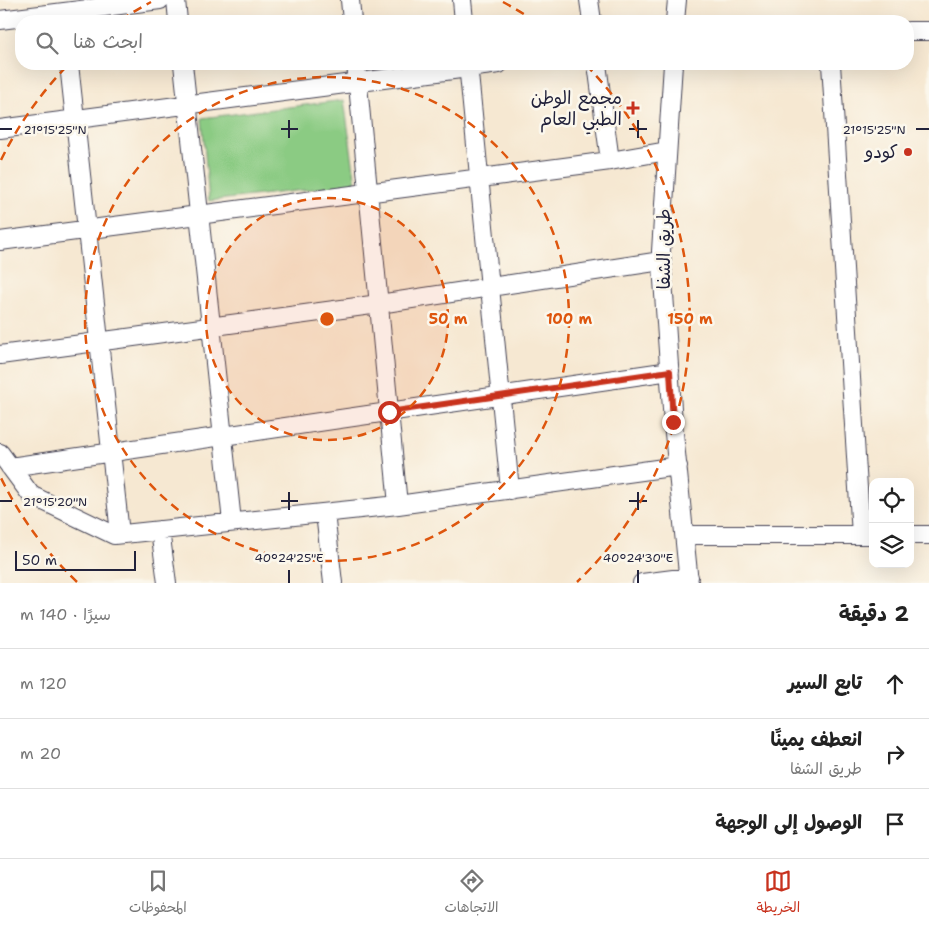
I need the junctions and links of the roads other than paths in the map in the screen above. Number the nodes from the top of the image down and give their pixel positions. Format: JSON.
{"nodes":[{"id":1,"x":160,"y":0,"type":"edge"},
{"id":2,"x":176,"y":0,"type":"edge"},
{"id":3,"x":350,"y":0,"type":"edge"},
{"id":4,"x":462,"y":0,"type":"edge"},
{"id":5,"x":589,"y":0,"type":"edge"},
{"id":6,"x":677,"y":0,"type":"edge"},
{"id":7,"x":64,"y":11,"type":"edge"},
{"id":8,"x":36,"y":15,"type":"edge"},
{"id":9,"x":177,"y":15,"type":"edge"},
{"id":10,"x":351,"y":15,"type":"edge"},
{"id":11,"x":463,"y":15,"type":"edge"},
{"id":12,"x":591,"y":15,"type":"edge"},
{"id":13,"x":676,"y":15,"type":"edge"},
{"id":14,"x":15,"y":18,"type":"edge"},
{"id":15,"x":0,"y":20,"type":"edge"},
{"id":16,"x":914,"y":31,"type":"edge"},
{"id":17,"x":929,"y":32,"type":"edge"},
{"id":18,"x":70,"y":70,"type":"edge"},
{"id":19,"x":184,"y":70,"type":"edge"},
{"id":20,"x":357,"y":70,"type":"edge"},
{"id":21,"x":440,"y":70,"type":"edge"},
{"id":22,"x":468,"y":70,"type":"edge"},
{"id":23,"x":598,"y":70,"type":"edge"},
{"id":24,"x":673,"y":70,"type":"edge"},
{"id":25,"x":831,"y":70,"type":"edge"},
{"id":26,"x":358,"y":82,"type":"junction"},
{"id":27,"x":188,"y":104,"type":"junction"},
{"id":28,"x":75,"y":119,"type":"junction"},
{"id":29,"x":0,"y":129,"type":"edge"},
{"id":30,"x":667,"y":151,"type":"junction"},
{"id":31,"x":610,"y":161,"type":"junction"},
{"id":32,"x":480,"y":178,"type":"junction"},
{"id":33,"x":368,"y":192,"type":"junction"},
{"id":34,"x":199,"y":214,"type":"junction"},
{"id":35,"x":87,"y":229,"type":"junction"},
{"id":36,"x":0,"y":240,"type":"edge"},
{"id":37,"x":661,"y":260,"type":"junction"},
{"id":38,"x":490,"y":287,"type":"junction"},
{"id":39,"x":378,"y":304,"type":"junction"},
{"id":40,"x":211,"y":327,"type":"junction"},
{"id":41,"x":99,"y":342,"type":"junction"},
{"id":42,"x":0,"y":355,"type":"edge"},
{"id":43,"x":670,"y":371,"type":"junction"},
{"id":44,"x":501,"y":396,"type":"junction"},
{"id":45,"x":389,"y":412,"type":"junction"},
{"id":46,"x":223,"y":436,"type":"junction"},
{"id":47,"x":111,"y":452,"type":"junction"},
{"id":48,"x":5,"y":460,"type":"edge"},
{"id":49,"x":678,"y":466,"type":"junction"},
{"id":50,"x":510,"y":490,"type":"junction"},
{"id":51,"x":398,"y":505,"type":"junction"},
{"id":52,"x":325,"y":512,"type":"junction"},
{"id":53,"x":232,"y":522,"type":"junction"},
{"id":54,"x":160,"y":530,"type":"junction"},
{"id":55,"x":120,"y":534,"type":"junction"},
{"id":56,"x":685,"y":535,"type":"junction"},
{"id":57,"x":867,"y":535,"type":"edge"},
{"id":58,"x":914,"y":535,"type":"edge"},
{"id":59,"x":929,"y":536,"type":"edge"},
{"id":60,"x":689,"y":580,"type":"edge"},
{"id":61,"x":167,"y":583,"type":"edge"},
{"id":62,"x":333,"y":583,"type":"edge"},
{"id":63,"x":642,"y":583,"type":"edge"}],
"edges":[{"from":1,"to":7,"type":"street"},
{"from":2,"to":9,"type":"street"},
{"from":3,"to":10,"type":"street"},
{"from":4,"to":11,"type":"street"},
{"from":5,"to":12,"type":"street"},
{"from":6,"to":13,"type":"street"},
{"from":7,"to":8,"type":"street"},
{"from":14,"to":15,"type":"street"},
{"from":16,"to":17,"type":"street"},
{"from":18,"to":28,"type":"street"},
{"from":19,"to":27,"type":"street"},
{"from":20,"to":26,"type":"street"},
{"from":21,"to":26,"type":"street"},
{"from":22,"to":32,"type":"street"},
{"from":23,"to":31,"type":"street"},
{"from":24,"to":30,"type":"street","name":"طريق الشفا"},
{"from":25,"to":57,"type":"street"},
{"from":26,"to":27,"type":"street"},
{"from":26,"to":33,"type":"street"},
{"from":27,"to":28,"type":"street"},
{"from":27,"to":34,"type":"street"},
{"from":28,"to":29,"type":"street"},
{"from":28,"to":35,"type":"street"},
{"from":30,"to":31,"type":"street"},
{"from":30,"to":37,"type":"street","name":"طريق الشفا"},
{"from":31,"to":32,"type":"street"},
{"from":32,"to":33,"type":"street"},
{"from":32,"to":38,"type":"street"},
{"from":33,"to":34,"type":"street"},
{"from":33,"to":39,"type":"street"},
{"from":34,"to":35,"type":"street"},
{"from":34,"to":40,"type":"street"},
{"from":35,"to":36,"type":"street"},
{"from":35,"to":41,"type":"street"},
{"from":37,"to":38,"type":"street"},
{"from":37,"to":43,"type":"street","name":"طريق الشفا"},
{"from":38,"to":39,"type":"street"},
{"from":38,"to":44,"type":"street"},
{"from":39,"to":40,"type":"street"},
{"from":39,"to":45,"type":"street"},
{"from":40,"to":41,"type":"street"},
{"from":40,"to":46,"type":"street"},
{"from":41,"to":42,"type":"street"},
{"from":41,"to":47,"type":"street"},
{"from":43,"to":44,"type":"street"},
{"from":43,"to":49,"type":"street","name":"طريق الشفا"},
{"from":44,"to":45,"type":"street"},
{"from":44,"to":50,"type":"street"},
{"from":45,"to":46,"type":"street"},
{"from":45,"to":51,"type":"street"},
{"from":46,"to":47,"type":"street"},
{"from":46,"to":53,"type":"street"},
{"from":47,"to":48,"type":"street"},
{"from":47,"to":55,"type":"street"},
{"from":48,"to":55,"type":"street"},
{"from":49,"to":50,"type":"street"},
{"from":49,"to":56,"type":"street","name":"طريق الشفا"},
{"from":50,"to":51,"type":"street"},
{"from":51,"to":52,"type":"street"},
{"from":52,"to":53,"type":"street"},
{"from":52,"to":62,"type":"street"},
{"from":53,"to":54,"type":"street"},
{"from":54,"to":55,"type":"street"},
{"from":54,"to":61,"type":"street"},
{"from":56,"to":57,"type":"street"},
{"from":56,"to":60,"type":"street","name":"طريق الشفا"},
{"from":58,"to":59,"type":"street"},
{"from":60,"to":63,"type":"street"}]}
